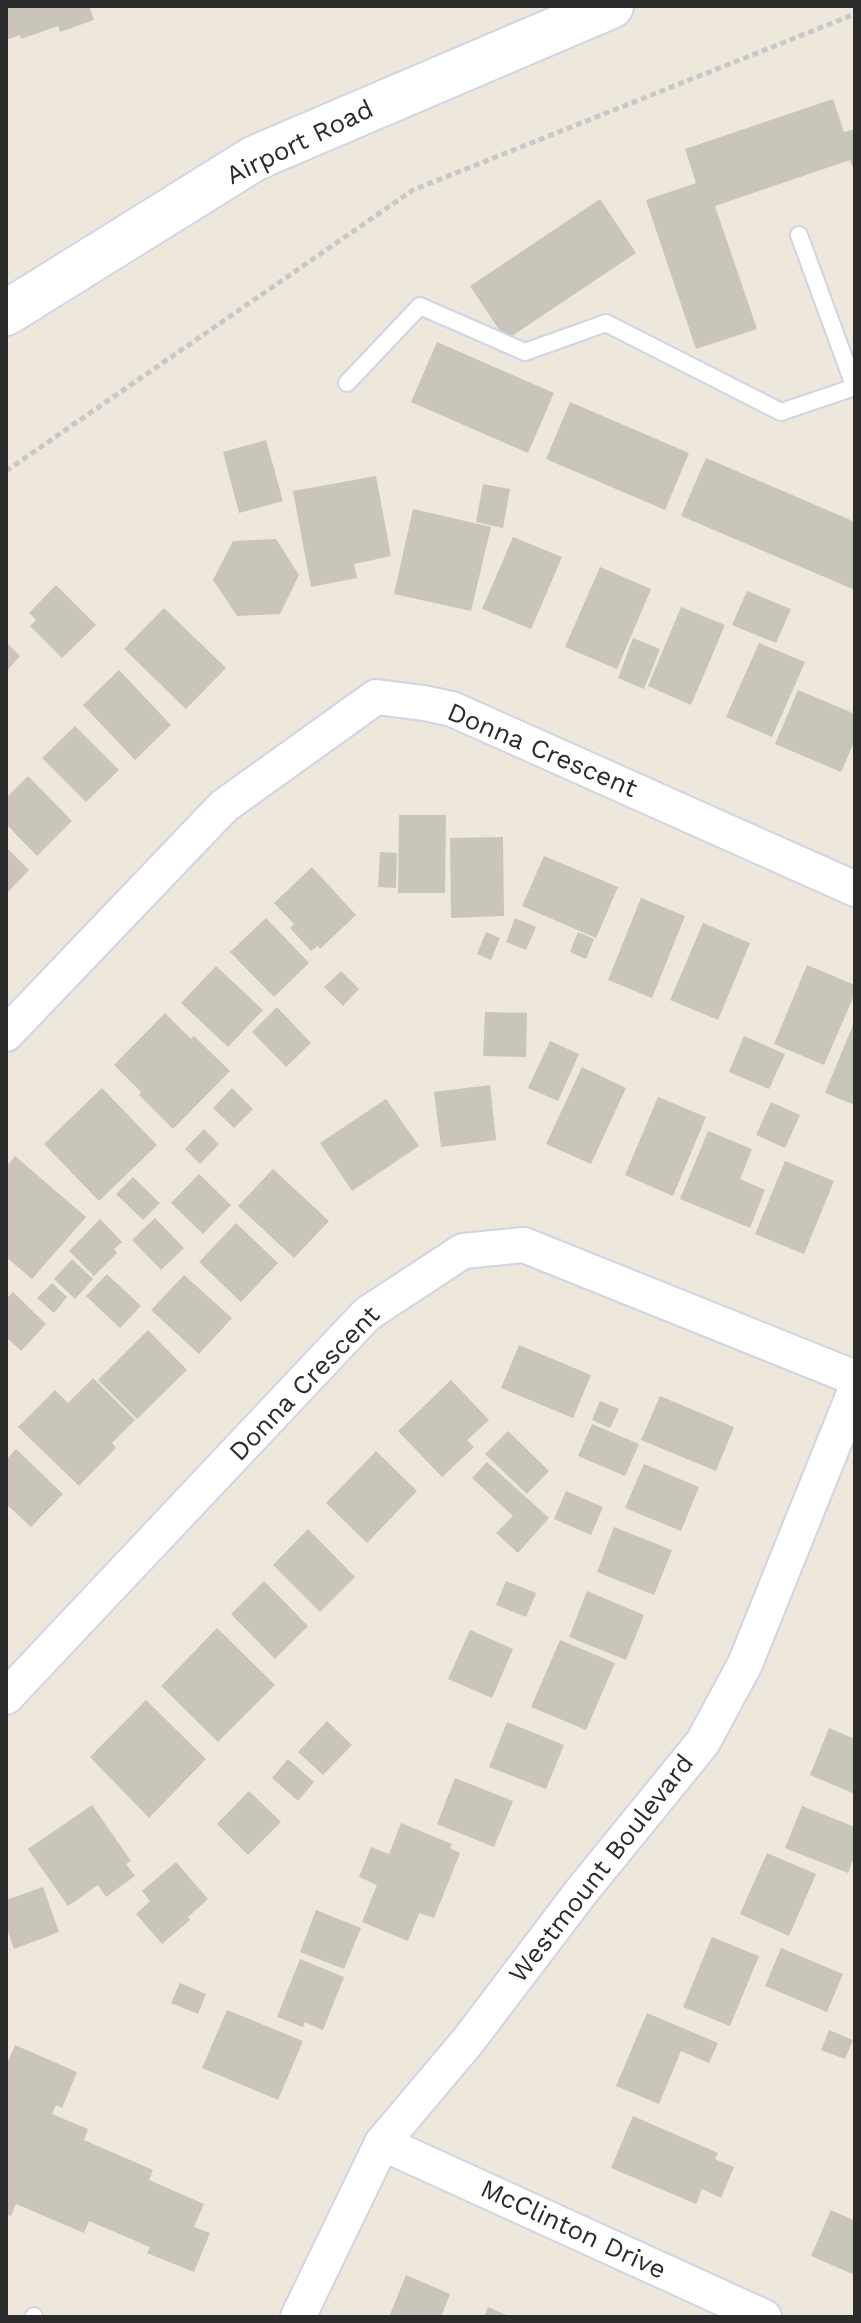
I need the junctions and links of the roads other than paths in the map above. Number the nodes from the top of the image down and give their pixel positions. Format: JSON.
{"nodes":[{"id":1,"x":611,"y":6,"type":"edge"},
{"id":2,"x":799,"y":235,"type":"dead end"},
{"id":3,"x":6,"y":313,"type":"edge"},
{"id":4,"x":347,"y":383,"type":"dead end"},
{"id":5,"x":855,"y":388,"type":"edge"},
{"id":6,"x":855,"y":889,"type":"edge"},
{"id":7,"x":6,"y":1034,"type":"edge"},
{"id":8,"x":855,"y":1378,"type":"edge"},
{"id":9,"x":855,"y":1391,"type":"edge"},
{"id":10,"x":6,"y":1697,"type":"edge"},
{"id":11,"x":382,"y":2143,"type":"junction"},
{"id":12,"x":298,"y":2317,"type":"edge"},
{"id":13,"x":764,"y":2317,"type":"edge"}],
"edges":[{"from":1,"to":3,"type":"main road","name":"Airport Road"},
{"from":2,"to":5,"type":"lane"},
{"from":4,"to":5,"type":"lane"},
{"from":6,"to":7,"type":"street","name":"Donna Crescent"},
{"from":8,"to":10,"type":"street","name":"Donna Crescent"},
{"from":9,"to":11,"type":"street","name":"Westmount Boulevard"},
{"from":11,"to":12,"type":"street","name":"Westmount Boulevard"},
{"from":11,"to":13,"type":"street","name":"McClinton Drive"}]}
